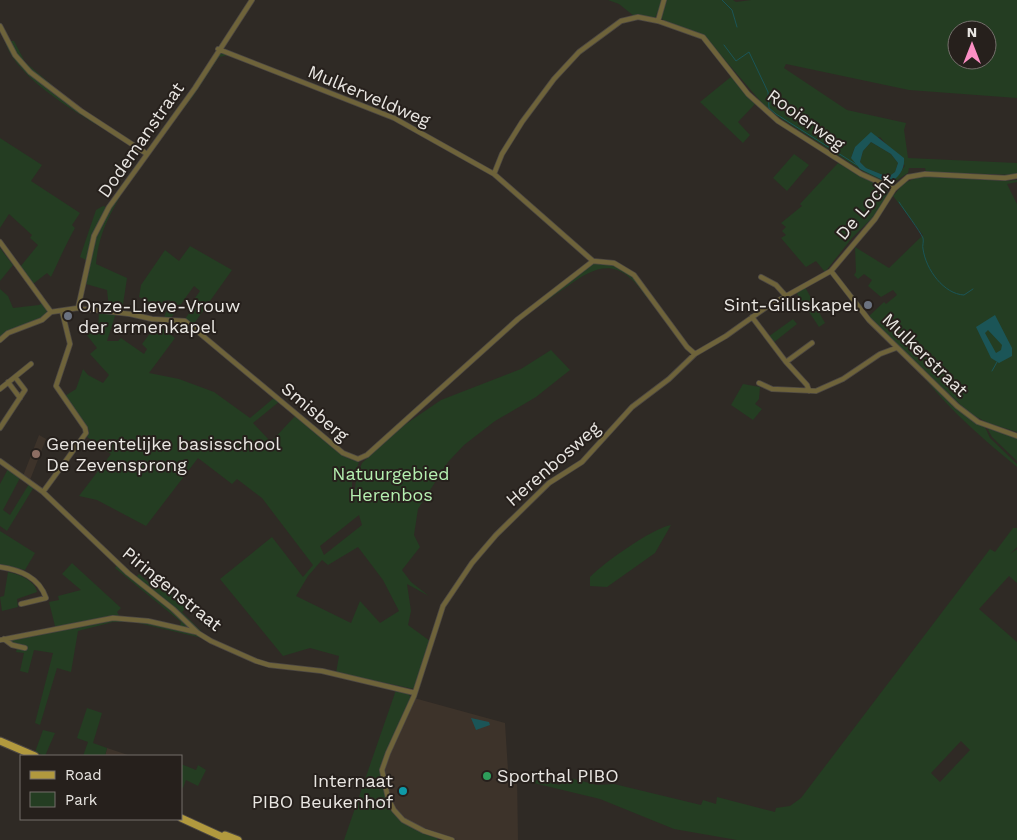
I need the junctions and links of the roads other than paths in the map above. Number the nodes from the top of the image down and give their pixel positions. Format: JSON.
{"nodes":[{"id":1,"x":252,"y":0,"type":"edge"},
{"id":2,"x":664,"y":0,"type":"edge"},
{"id":3,"x":658,"y":21,"type":"junction"},
{"id":4,"x":0,"y":26,"type":"edge"},
{"id":5,"x":218,"y":49,"type":"junction"},
{"id":6,"x":148,"y":154,"type":"junction"},
{"id":7,"x":494,"y":174,"type":"junction"},
{"id":8,"x":1017,"y":176,"type":"edge"},
{"id":9,"x":894,"y":190,"type":"junction"},
{"id":10,"x":0,"y":242,"type":"edge"},
{"id":11,"x":593,"y":261,"type":"junction"},
{"id":12,"x":831,"y":271,"type":"junction"},
{"id":13,"x":761,"y":277,"type":"dead end"},
{"id":14,"x":785,"y":295,"type":"junction"},
{"id":15,"x":78,"y":308,"type":"junction"},
{"id":16,"x":62,"y":311,"type":"junction"},
{"id":17,"x":51,"y":312,"type":"junction"},
{"id":18,"x":752,"y":317,"type":"junction"},
{"id":19,"x":0,"y":340,"type":"edge"},
{"id":20,"x":812,"y":343,"type":"dead end"},
{"id":21,"x":896,"y":348,"type":"junction"},
{"id":22,"x":695,"y":354,"type":"junction"},
{"id":23,"x":786,"y":362,"type":"junction"},
{"id":24,"x":31,"y":364,"type":"dead end"},
{"id":25,"x":15,"y":377,"type":"junction"},
{"id":26,"x":8,"y":382,"type":"junction"},
{"id":27,"x":759,"y":383,"type":"dead end"},
{"id":28,"x":0,"y":389,"type":"edge"},
{"id":29,"x":808,"y":391,"type":"junction"},
{"id":30,"x":20,"y":398,"type":"junction"},
{"id":31,"x":0,"y":428,"type":"edge"},
{"id":32,"x":1017,"y":436,"type":"edge"},
{"id":33,"x":0,"y":461,"type":"edge"},
{"id":34,"x":43,"y":492,"type":"junction"},
{"id":35,"x":0,"y":567,"type":"edge"},
{"id":36,"x":21,"y":604,"type":"dead end"},
{"id":37,"x":198,"y":632,"type":"junction"},
{"id":38,"x":2,"y":639,"type":"edge"},
{"id":39,"x":25,"y":648,"type":"dead end"},
{"id":40,"x":415,"y":693,"type":"junction"},
{"id":41,"x":0,"y":741,"type":"edge"},
{"id":42,"x":34,"y":755,"type":"edge"},
{"id":43,"x":182,"y":818,"type":"edge"},
{"id":44,"x":206,"y":828,"type":"junction"},
{"id":45,"x":442,"y":838,"type":"edge"},
{"id":46,"x":229,"y":840,"type":"edge"},
{"id":47,"x":238,"y":840,"type":"edge"},
{"id":48,"x":452,"y":840,"type":"edge"}],
"edges":[{"from":1,"to":5,"type":"street","name":"Dodemanstraat"},
{"from":2,"to":3,"type":"street"},
{"from":3,"to":7,"type":"street","name":"Rooierweg"},
{"from":3,"to":9,"type":"street","name":"Rooierweg"},
{"from":4,"to":6,"type":"street"},
{"from":5,"to":6,"type":"street","name":"Dodemanstraat"},
{"from":5,"to":7,"type":"street","name":"Mulkerveldweg"},
{"from":6,"to":15,"type":"street","name":"Dodemanstraat"},
{"from":7,"to":11,"type":"street","name":"Mulkerveldweg"},
{"from":8,"to":9,"type":"street","name":"De Locht"},
{"from":9,"to":12,"type":"street","name":"De Locht"},
{"from":10,"to":17,"type":"street"},
{"from":11,"to":15,"type":"street","name":"Smisberg"},
{"from":11,"to":22,"type":"street"},
{"from":12,"to":14,"type":"street","name":"Herenbosweg"},
{"from":12,"to":21,"type":"street","name":"Mulkerstraat"},
{"from":13,"to":14,"type":"street"},
{"from":14,"to":18,"type":"street","name":"Herenbosweg"},
{"from":15,"to":16,"type":"street","name":"Smisberg"},
{"from":16,"to":17,"type":"street","name":"Smisberg"},
{"from":16,"to":34,"type":"street"},
{"from":17,"to":19,"type":"street"},
{"from":18,"to":22,"type":"street","name":"Herenbosweg"},
{"from":18,"to":23,"type":"street"},
{"from":20,"to":23,"type":"street"},
{"from":21,"to":29,"type":"street"},
{"from":21,"to":32,"type":"street","name":"Mulkerstraat"},
{"from":22,"to":40,"type":"street","name":"Herenbosweg"},
{"from":23,"to":29,"type":"street"},
{"from":24,"to":25,"type":"street"},
{"from":25,"to":26,"type":"street"},
{"from":25,"to":30,"type":"street"},
{"from":26,"to":28,"type":"street"},
{"from":26,"to":30,"type":"street"},
{"from":27,"to":29,"type":"street"},
{"from":30,"to":31,"type":"street"},
{"from":33,"to":34,"type":"street","name":"Piringenstraat"},
{"from":34,"to":37,"type":"street","name":"Piringenstraat"},
{"from":35,"to":36,"type":"street"},
{"from":37,"to":38,"type":"street"},
{"from":37,"to":40,"type":"street","name":"Piringenstraat"},
{"from":38,"to":39,"type":"street"},
{"from":40,"to":45,"type":"street","name":"Herenbosweg"},
{"from":41,"to":42,"type":"main road"},
{"from":43,"to":44,"type":"main road"},
{"from":44,"to":46,"type":"main road"},
{"from":44,"to":47,"type":"main road"},
{"from":45,"to":48,"type":"street","name":"Herenbosweg"}]}
